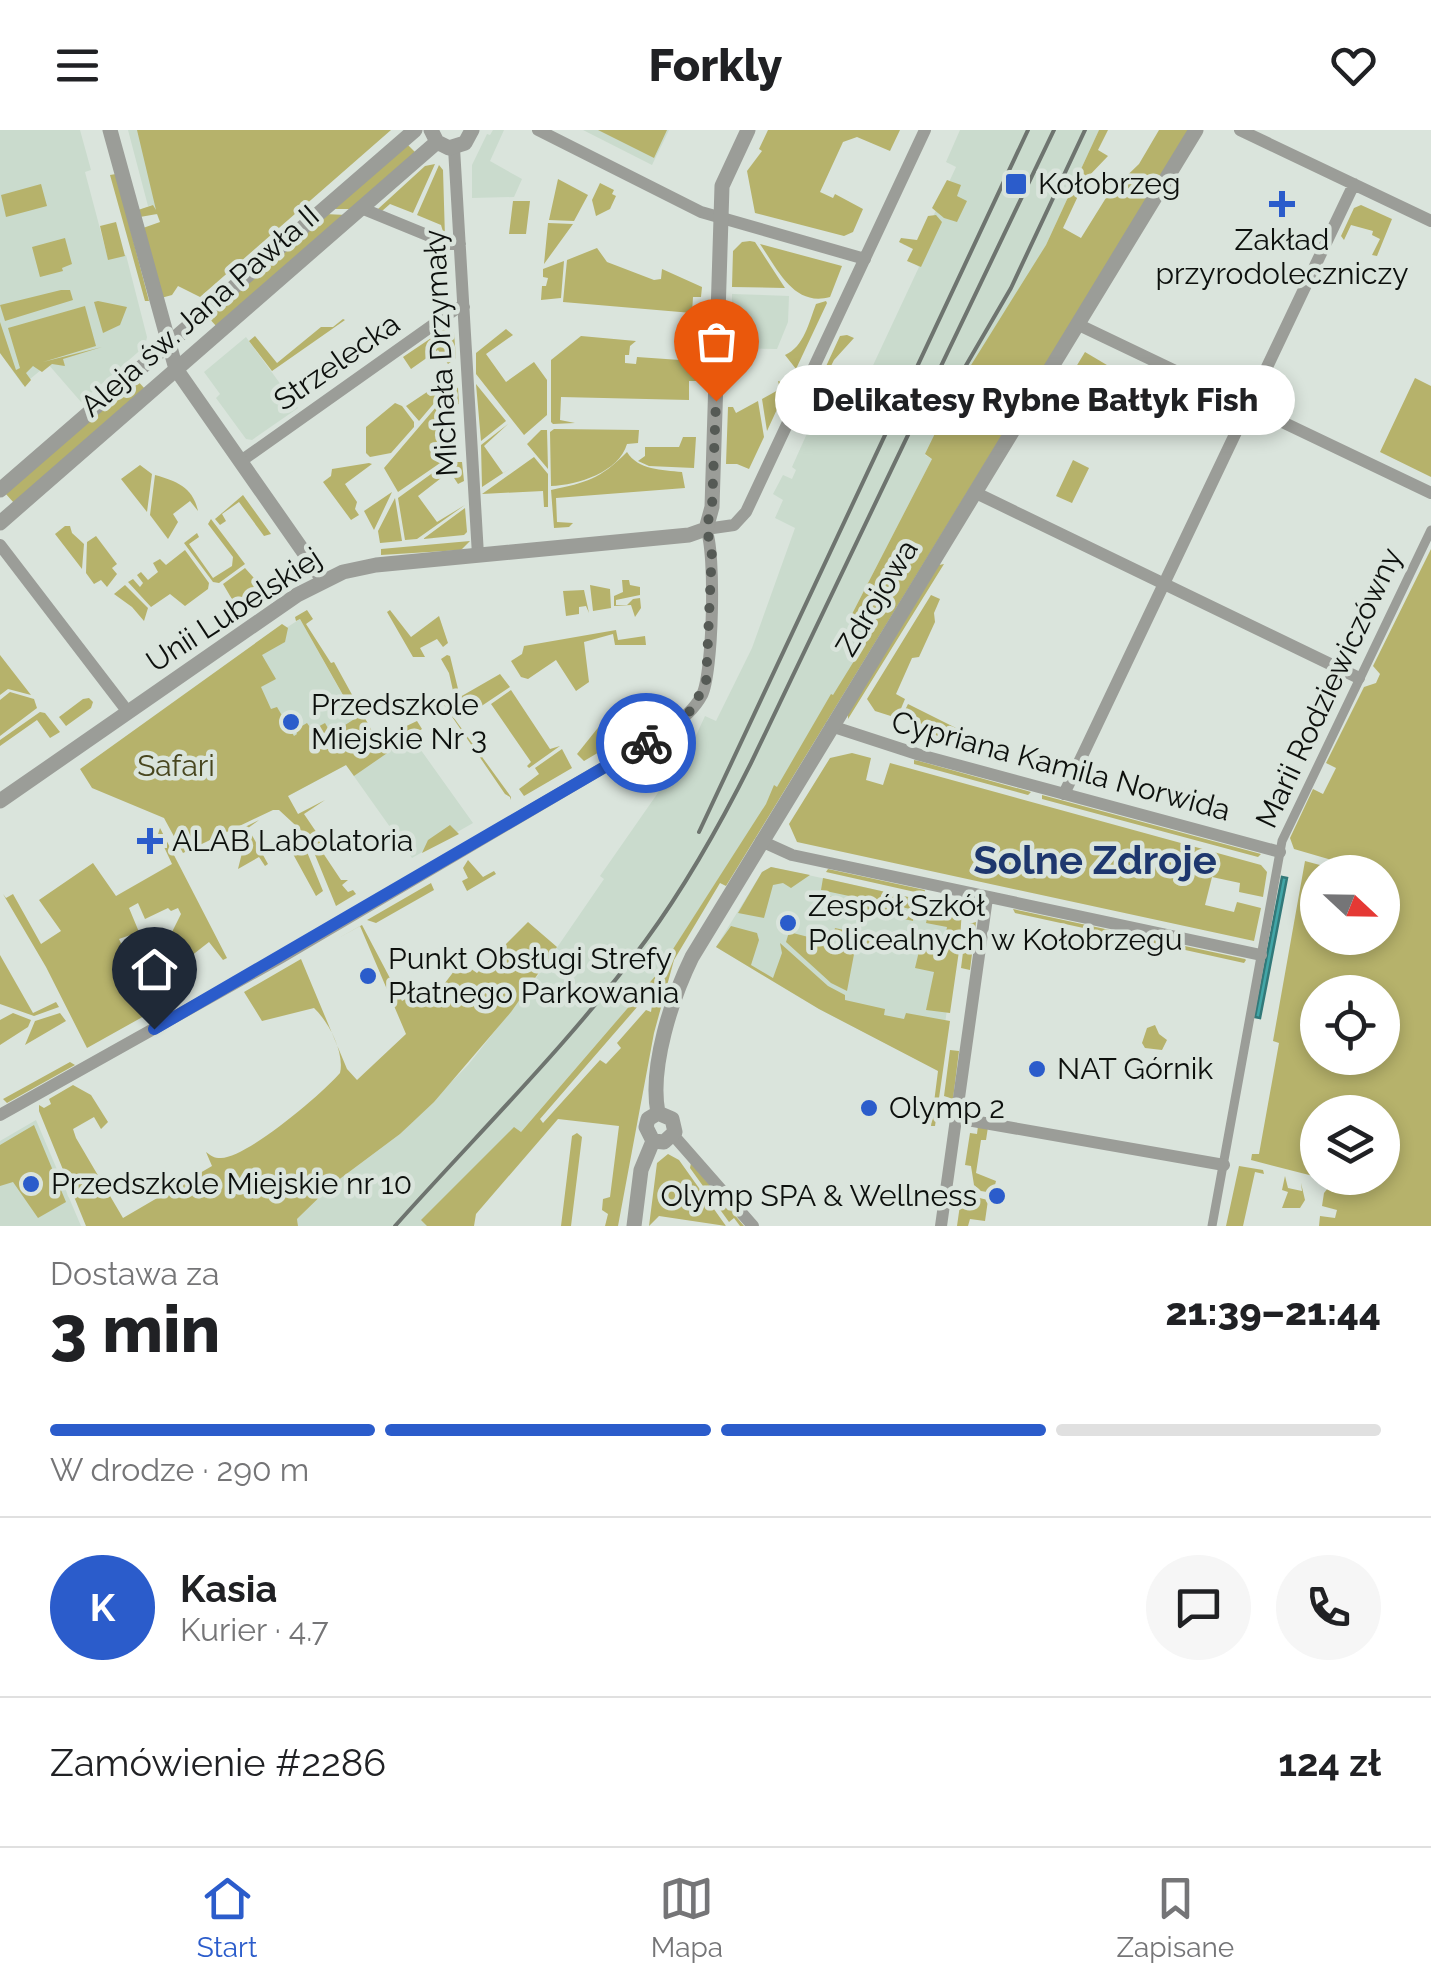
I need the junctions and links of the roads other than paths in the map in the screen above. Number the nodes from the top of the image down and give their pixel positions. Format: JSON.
{"nodes":[{"id":1,"x":110,"y":130,"type":"edge"},
{"id":2,"x":415,"y":130,"type":"edge"},
{"id":3,"x":472,"y":130,"type":"edge"},
{"id":4,"x":538,"y":130,"type":"edge"},
{"id":5,"x":748,"y":130,"type":"edge"},
{"id":6,"x":925,"y":130,"type":"edge"},
{"id":7,"x":1196,"y":130,"type":"edge"},
{"id":8,"x":1240,"y":130,"type":"edge"},
{"id":9,"x":434,"y":136,"type":"edge"},
{"id":10,"x":454,"y":148,"type":"junction"},
{"id":11,"x":1354,"y":184,"type":"junction"},
{"id":12,"x":361,"y":208,"type":"junction"},
{"id":13,"x":721,"y":218,"type":"junction"},
{"id":14,"x":1431,"y":221,"type":"edge"},
{"id":15,"x":460,"y":244,"type":"junction"},
{"id":16,"x":865,"y":259,"type":"junction"},
{"id":17,"x":464,"y":307,"type":"junction"},
{"id":18,"x":1077,"y":324,"type":"junction"},
{"id":19,"x":167,"y":345,"type":"junction"},
{"id":20,"x":176,"y":369,"type":"junction"},
{"id":21,"x":1248,"y":406,"type":"junction"},
{"id":22,"x":240,"y":461,"type":"junction"},
{"id":23,"x":0,"y":490,"type":"edge"},
{"id":24,"x":974,"y":492,"type":"junction"},
{"id":25,"x":1431,"y":494,"type":"edge"},
{"id":26,"x":0,"y":522,"type":"edge"},
{"id":27,"x":706,"y":528,"type":"junction"},
{"id":28,"x":1431,"y":530,"type":"edge"},
{"id":29,"x":0,"y":545,"type":"edge"},
{"id":30,"x":478,"y":555,"type":"junction"},
{"id":31,"x":324,"y":581,"type":"junction"},
{"id":32,"x":1163,"y":585,"type":"junction"},
{"id":33,"x":1359,"y":678,"type":"junction"},
{"id":34,"x":128,"y":712,"type":"junction"},
{"id":35,"x":831,"y":726,"type":"junction"},
{"id":36,"x":1064,"y":794,"type":"junction"},
{"id":37,"x":0,"y":801,"type":"edge"},
{"id":38,"x":761,"y":841,"type":"junction"},
{"id":39,"x":1280,"y":852,"type":"junction"},
{"id":40,"x":986,"y":898,"type":"junction"},
{"id":41,"x":1260,"y":956,"type":"junction"},
{"id":42,"x":658,"y":1113,"type":"junction"},
{"id":43,"x":0,"y":1115,"type":"edge"},
{"id":44,"x":956,"y":1118,"type":"junction"},
{"id":45,"x":674,"y":1136,"type":"junction"},
{"id":46,"x":653,"y":1141,"type":"junction"},
{"id":47,"x":1224,"y":1165,"type":"junction"},
{"id":48,"x":634,"y":1226,"type":"edge"},
{"id":49,"x":753,"y":1226,"type":"edge"},
{"id":50,"x":941,"y":1226,"type":"edge"},
{"id":51,"x":1212,"y":1226,"type":"edge"}],
"edges":[{"from":1,"to":19,"type":"street"},
{"from":2,"to":19,"type":"street","name":"Aleja św. Jana Pawła II"},
{"from":3,"to":10,"type":"street"},
{"from":4,"to":13,"type":"street"},
{"from":5,"to":13,"type":"street"},
{"from":6,"to":16,"type":"street"},
{"from":7,"to":18,"type":"street","name":"Zdrojowa"},
{"from":8,"to":11,"type":"street"},
{"from":9,"to":10,"type":"street"},
{"from":9,"to":12,"type":"street","name":"Aleja św. Jana Pawła II"},
{"from":10,"to":15,"type":"street","name":"Michała Drzymały"},
{"from":11,"to":14,"type":"street"},
{"from":11,"to":21,"type":"street"},
{"from":12,"to":15,"type":"street"},
{"from":12,"to":20,"type":"street","name":"Aleja św. Jana Pawła II"},
{"from":13,"to":16,"type":"street"},
{"from":13,"to":27,"type":"street"},
{"from":15,"to":17,"type":"street","name":"Michała Drzymały"},
{"from":16,"to":27,"type":"street"},
{"from":17,"to":22,"type":"street","name":"Strzelecka"},
{"from":17,"to":30,"type":"street","name":"Michała Drzymały"},
{"from":18,"to":21,"type":"street"},
{"from":18,"to":24,"type":"street","name":"Zdrojowa"},
{"from":19,"to":20,"type":"street"},
{"from":19,"to":23,"type":"street","name":"Aleja św. Jana Pawła II"},
{"from":20,"to":22,"type":"street"},
{"from":20,"to":26,"type":"street","name":"Aleja św. Jana Pawła II"},
{"from":21,"to":25,"type":"street"},
{"from":21,"to":32,"type":"street"},
{"from":22,"to":31,"type":"street"},
{"from":24,"to":32,"type":"street"},
{"from":24,"to":35,"type":"street","name":"Zdrojowa"},
{"from":27,"to":30,"type":"street","name":"Unii Lubelskiej"},
{"from":27,"to":43,"type":"street"},
{"from":28,"to":33,"type":"street","name":"Marii Rodziewiczówny"},
{"from":29,"to":34,"type":"street"},
{"from":30,"to":31,"type":"street","name":"Unii Lubelskiej"},
{"from":31,"to":34,"type":"street","name":"Unii Lubelskiej"},
{"from":32,"to":33,"type":"street"},
{"from":32,"to":36,"type":"street"},
{"from":33,"to":39,"type":"street","name":"Marii Rodziewiczówny"},
{"from":34,"to":37,"type":"street","name":"Unii Lubelskiej"},
{"from":35,"to":36,"type":"street","name":"Cypriana Kamila Norwida"},
{"from":35,"to":38,"type":"street","name":"Zdrojowa"},
{"from":36,"to":39,"type":"street","name":"Cypriana Kamila Norwida"},
{"from":38,"to":40,"type":"street"},
{"from":38,"to":42,"type":"street","name":"Zdrojowa"},
{"from":39,"to":41,"type":"street","name":"Marii Rodziewiczówny"},
{"from":40,"to":41,"type":"street"},
{"from":40,"to":44,"type":"street"},
{"from":41,"to":47,"type":"street","name":"Marii Rodziewiczówny"},
{"from":42,"to":45,"type":"street"},
{"from":42,"to":46,"type":"street"},
{"from":44,"to":47,"type":"street"},
{"from":44,"to":50,"type":"street"},
{"from":45,"to":46,"type":"street"},
{"from":45,"to":49,"type":"street"},
{"from":46,"to":48,"type":"street"},
{"from":47,"to":51,"type":"street","name":"Marii Rodziewiczówny"}]}
